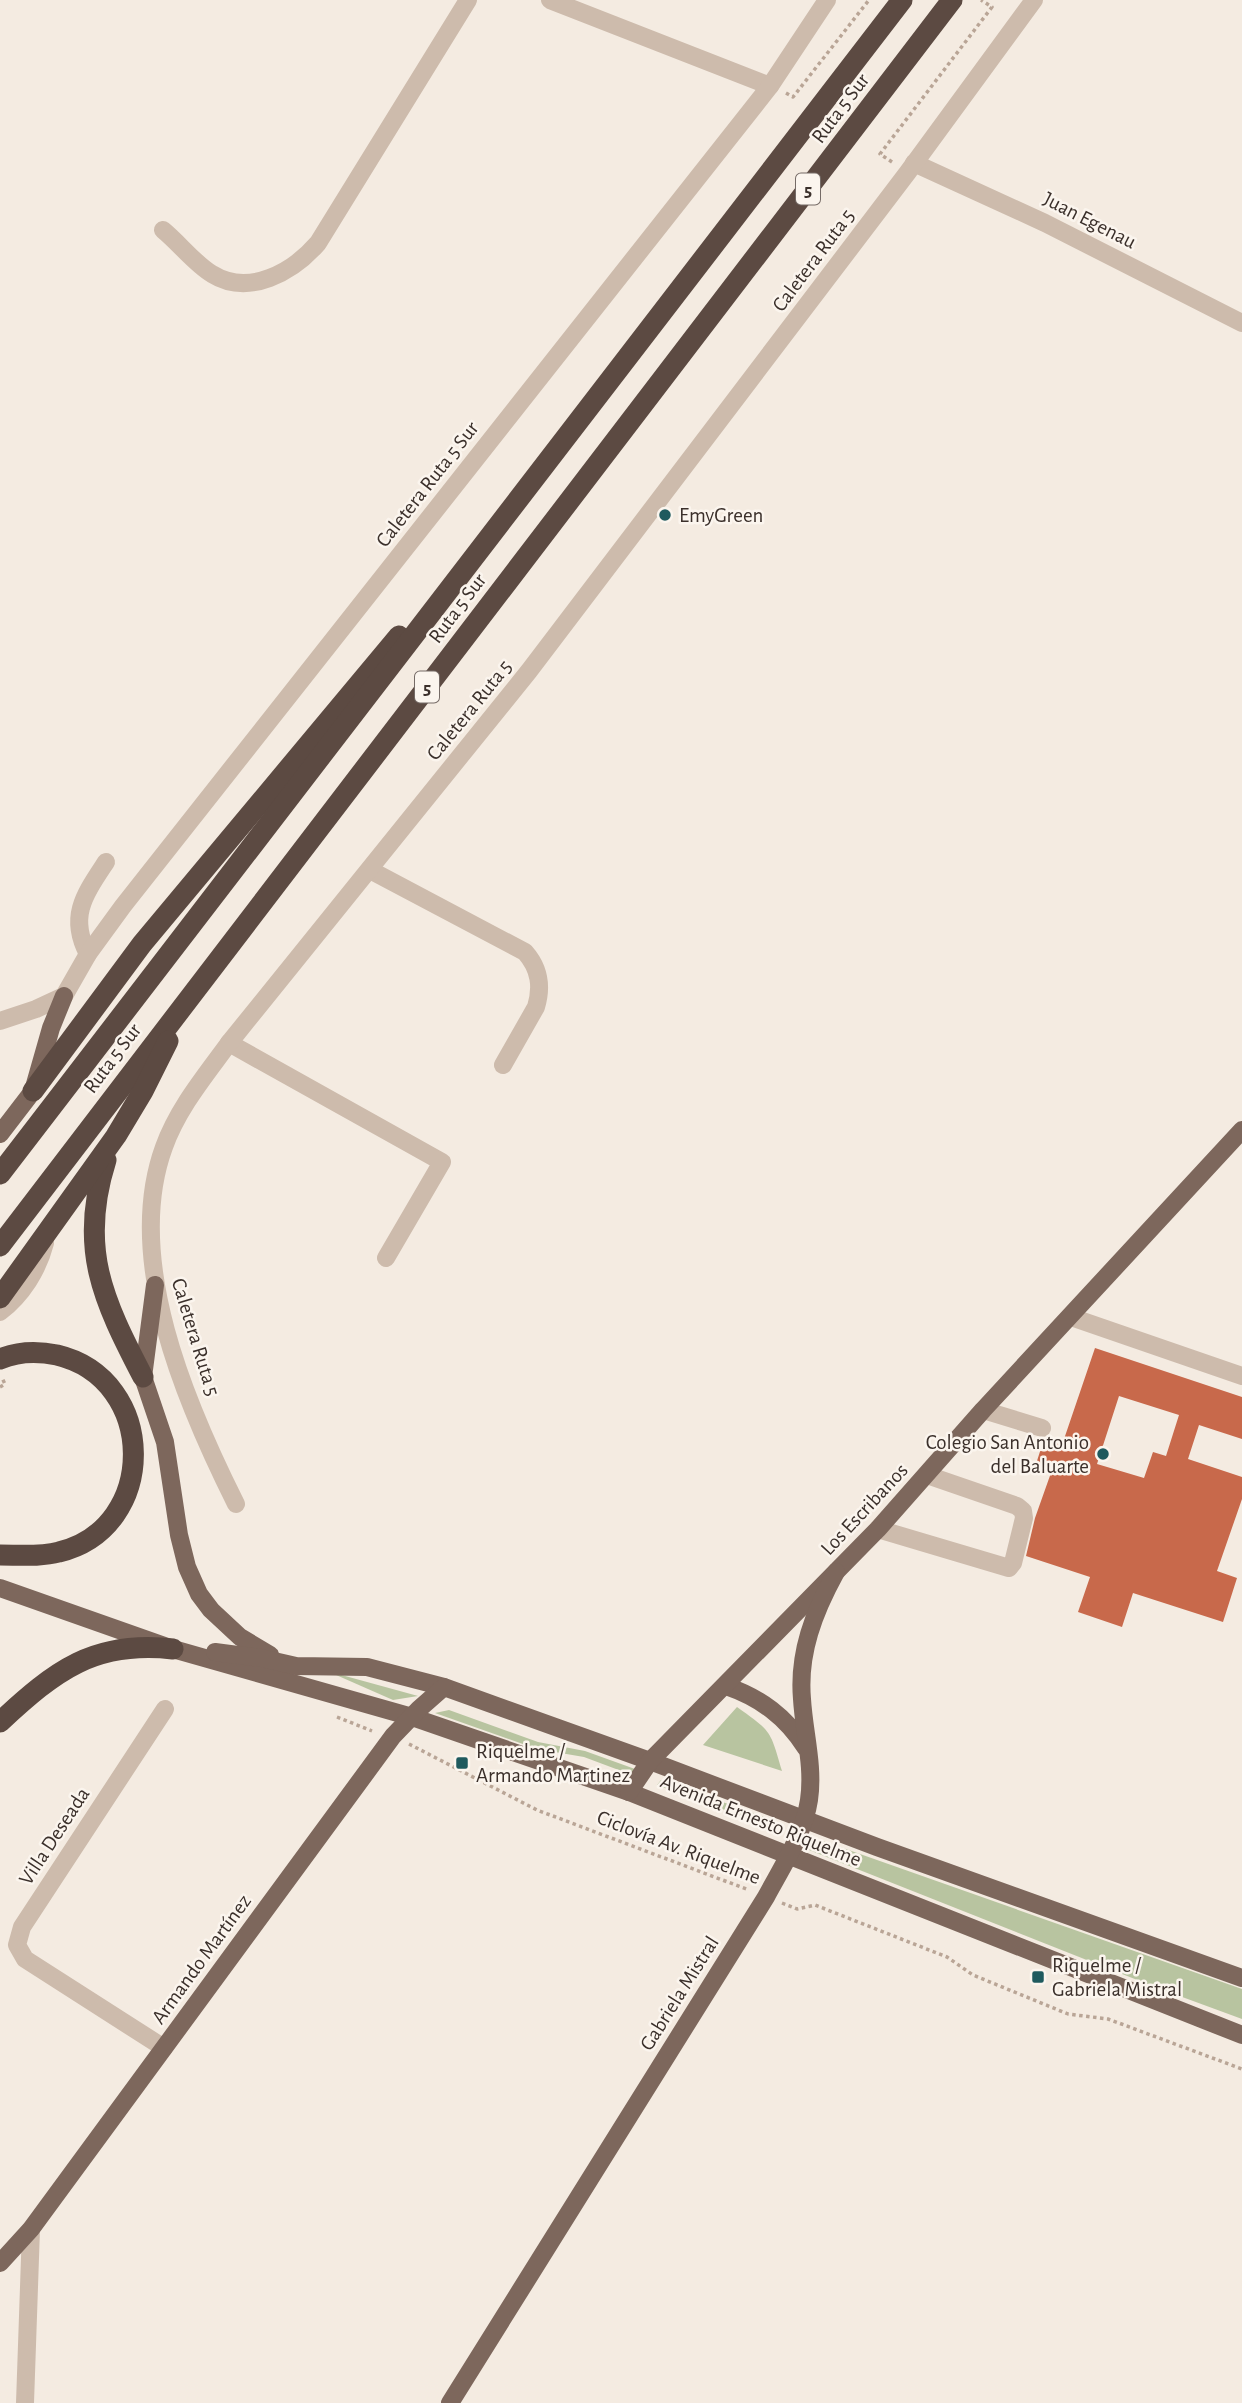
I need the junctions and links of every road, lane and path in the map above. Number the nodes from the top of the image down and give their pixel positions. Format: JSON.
{"nodes":[{"id":1,"x":468,"y":0,"type":"edge"},
{"id":2,"x":550,"y":0,"type":"edge"},
{"id":3,"x":827,"y":0,"type":"edge"},
{"id":4,"x":869,"y":0,"type":"edge"},
{"id":5,"x":902,"y":0,"type":"edge"},
{"id":6,"x":953,"y":0,"type":"edge"},
{"id":7,"x":981,"y":0,"type":"edge"},
{"id":8,"x":1034,"y":0,"type":"edge"},
{"id":9,"x":771,"y":86,"type":"junction"},
{"id":10,"x":793,"y":97,"type":"dead end"},
{"id":11,"x":880,"y":154,"type":"dead end"},
{"id":12,"x":914,"y":163,"type":"junction"},
{"id":13,"x":163,"y":230,"type":"dead end"},
{"id":14,"x":1242,"y":323,"type":"edge"},
{"id":15,"x":508,"y":515,"type":"junction"},
{"id":16,"x":106,"y":862,"type":"dead end"},
{"id":17,"x":369,"y":870,"type":"junction"},
{"id":18,"x":88,"y":954,"type":"junction"},
{"id":19,"x":190,"y":995,"type":"junction"},
{"id":20,"x":64,"y":996,"type":"junction"},
{"id":21,"x":0,"y":1021,"type":"edge"},
{"id":22,"x":229,"y":1043,"type":"junction"},
{"id":23,"x":503,"y":1065,"type":"dead end"},
{"id":24,"x":33,"y":1091,"type":"junction"},
{"id":25,"x":1242,"y":1130,"type":"edge"},
{"id":26,"x":0,"y":1134,"type":"edge"},
{"id":27,"x":116,"y":1136,"type":"junction"},
{"id":28,"x":0,"y":1174,"type":"edge"},
{"id":29,"x":48,"y":1233,"type":"junction"},
{"id":30,"x":0,"y":1245,"type":"edge"},
{"id":31,"x":386,"y":1258,"type":"dead end"},
{"id":32,"x":155,"y":1285,"type":"junction"},
{"id":33,"x":0,"y":1298,"type":"edge"},
{"id":34,"x":0,"y":1312,"type":"edge"},
{"id":35,"x":1071,"y":1317,"type":"junction"},
{"id":36,"x":0,"y":1359,"type":"edge"},
{"id":37,"x":1242,"y":1376,"type":"edge"},
{"id":38,"x":143,"y":1377,"type":"junction"},
{"id":39,"x":983,"y":1410,"type":"junction"},
{"id":40,"x":1042,"y":1428,"type":"dead end"},
{"id":41,"x":927,"y":1475,"type":"junction"},
{"id":42,"x":236,"y":1504,"type":"dead end"},
{"id":43,"x":878,"y":1529,"type":"junction"},
{"id":44,"x":0,"y":1555,"type":"edge"},
{"id":45,"x":836,"y":1573,"type":"junction"},
{"id":46,"x":0,"y":1588,"type":"edge"},
{"id":47,"x":173,"y":1649,"type":"junction"},
{"id":48,"x":296,"y":1666,"type":"junction"},
{"id":49,"x":726,"y":1686,"type":"junction"},
{"id":50,"x":444,"y":1687,"type":"junction"},
{"id":51,"x":165,"y":1709,"type":"dead end"},
{"id":52,"x":329,"y":1713,"type":"dead end"},
{"id":53,"x":412,"y":1717,"type":"junction"},
{"id":54,"x":0,"y":1722,"type":"edge"},
{"id":55,"x":393,"y":1736,"type":"junction"},
{"id":56,"x":808,"y":1751,"type":"junction"},
{"id":57,"x":650,"y":1761,"type":"junction"},
{"id":58,"x":629,"y":1792,"type":"junction"},
{"id":59,"x":805,"y":1819,"type":"junction"},
{"id":60,"x":788,"y":1856,"type":"junction"},
{"id":61,"x":766,"y":1897,"type":"junction"},
{"id":62,"x":1242,"y":1978,"type":"edge"},
{"id":63,"x":1242,"y":2035,"type":"edge"},
{"id":64,"x":164,"y":2048,"type":"junction"},
{"id":65,"x":1242,"y":2069,"type":"edge"},
{"id":66,"x":31,"y":2229,"type":"junction"},
{"id":67,"x":3,"y":2256,"type":"edge"},
{"id":68,"x":457,"y":2401,"type":"edge"},
{"id":69,"x":25,"y":2403,"type":"edge"}],
"edges":[{"from":1,"to":13,"type":"street"},
{"from":2,"to":9,"type":"street"},
{"from":3,"to":9,"type":"street","name":"Caletera Ruta 5 Sur"},
{"from":4,"to":10,"type":"path"},
{"from":5,"to":15,"type":"highway","name":"Ruta 5 Sur","number":"5"},
{"from":6,"to":19,"type":"highway","name":"Ruta 5 Sur","number":"5"},
{"from":7,"to":11,"type":"path"},
{"from":8,"to":12,"type":"street","name":"Caletera Ruta 5"},
{"from":9,"to":18,"type":"street","name":"Caletera Ruta 5 Sur"},
{"from":12,"to":14,"type":"street","name":"Juan Egenau"},
{"from":12,"to":17,"type":"street","name":"Caletera Ruta 5"},
{"from":15,"to":24,"type":"highway"},
{"from":15,"to":28,"type":"highway","name":"Ruta 5 Sur","number":"5"},
{"from":16,"to":18,"type":"street"},
{"from":17,"to":22,"type":"street","name":"Caletera Ruta 5"},
{"from":17,"to":23,"type":"street"},
{"from":18,"to":20,"type":"street","name":"Caletera Ruta 5 Sur"},
{"from":19,"to":27,"type":"highway"},
{"from":19,"to":30,"type":"highway","name":"Ruta 5 Sur","number":"5"},
{"from":20,"to":21,"type":"street"},
{"from":20,"to":24,"type":"main road"},
{"from":22,"to":31,"type":"street"},
{"from":22,"to":32,"type":"street","name":"Caletera Ruta 5"},
{"from":24,"to":26,"type":"main road"},
{"from":25,"to":35,"type":"main road","name":"Los Escribanos"},
{"from":27,"to":29,"type":"highway"},
{"from":27,"to":38,"type":"highway"},
{"from":29,"to":33,"type":"highway"},
{"from":29,"to":34,"type":"street"},
{"from":32,"to":38,"type":"main road"},
{"from":32,"to":42,"type":"street","name":"Caletera Ruta 5"},
{"from":35,"to":37,"type":"street"},
{"from":35,"to":39,"type":"main road","name":"Los Escribanos"},
{"from":36,"to":44,"type":"highway"},
{"from":38,"to":48,"type":"main road"},
{"from":39,"to":40,"type":"street"},
{"from":39,"to":41,"type":"main road","name":"Los Escribanos"},
{"from":41,"to":43,"type":"main road","name":"Los Escribanos"},
{"from":41,"to":43,"type":"street"},
{"from":43,"to":45,"type":"main road","name":"Los Escribanos"},
{"from":45,"to":49,"type":"main road","name":"Los Escribanos"},
{"from":45,"to":56,"type":"main road","name":"Gabriela Mistral"},
{"from":46,"to":47,"type":"main road","name":"Avenida Ernesto Riquelme"},
{"from":47,"to":48,"type":"main road","name":"Avenida Ernesto Riquelme"},
{"from":47,"to":53,"type":"main road","name":"Avenida Ernesto Riquelme"},
{"from":47,"to":54,"type":"highway"},
{"from":48,"to":50,"type":"main road","name":"Avenida Ernesto Riquelme"},
{"from":49,"to":56,"type":"main road"},
{"from":49,"to":57,"type":"main road","name":"Los Escribanos"},
{"from":50,"to":53,"type":"main road","name":"Armando Martínez"},
{"from":50,"to":57,"type":"main road","name":"Avenida Ernesto Riquelme"},
{"from":51,"to":64,"type":"street","name":"Villa Deseada"},
{"from":52,"to":55,"type":"path","name":"Ciclovía Av. Riquelme"},
{"from":53,"to":55,"type":"main road","name":"Armando Martínez"},
{"from":53,"to":58,"type":"main road","name":"Avenida Ernesto Riquelme"},
{"from":55,"to":61,"type":"path","name":"Ciclovía Av. Riquelme"},
{"from":55,"to":64,"type":"main road","name":"Armando Martínez"},
{"from":56,"to":59,"type":"main road","name":"Gabriela Mistral"},
{"from":57,"to":58,"type":"main road","name":"Los Escribanos"},
{"from":57,"to":59,"type":"main road","name":"Avenida Ernesto Riquelme"},
{"from":58,"to":60,"type":"main road","name":"Avenida Ernesto Riquelme"},
{"from":59,"to":60,"type":"main road","name":"Gabriela Mistral"},
{"from":59,"to":62,"type":"main road","name":"Avenida Ernesto Riquelme"},
{"from":60,"to":61,"type":"main road","name":"Gabriela Mistral"},
{"from":60,"to":63,"type":"main road","name":"Avenida Ernesto Riquelme"},
{"from":61,"to":65,"type":"path","name":"Ciclovía Av. Riquelme"},
{"from":61,"to":68,"type":"main road","name":"Gabriela Mistral"},
{"from":64,"to":66,"type":"main road","name":"Armando Martínez"},
{"from":66,"to":67,"type":"main road","name":"Armando Martínez"},
{"from":66,"to":69,"type":"street"}]}
